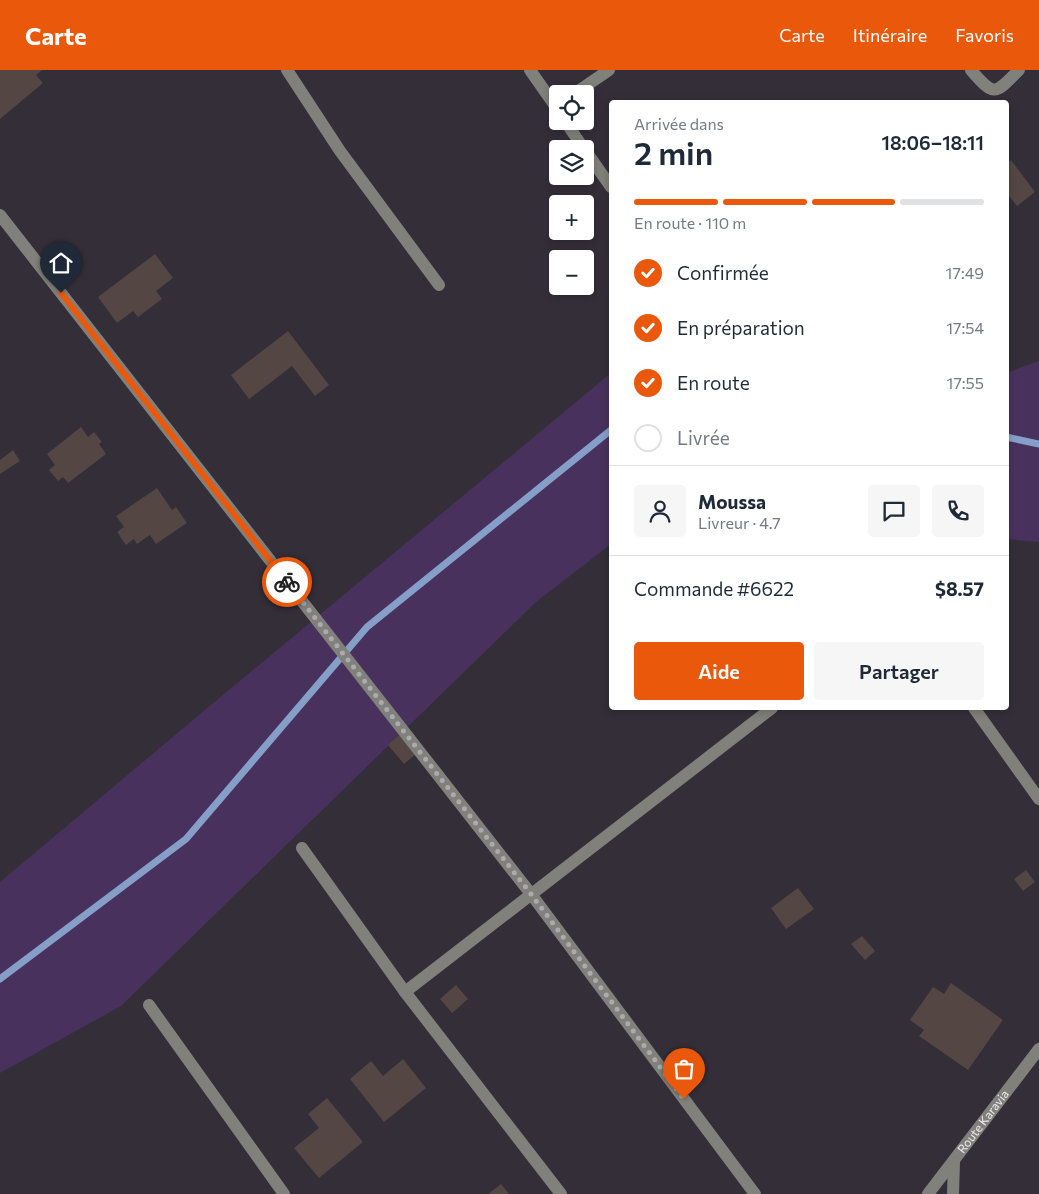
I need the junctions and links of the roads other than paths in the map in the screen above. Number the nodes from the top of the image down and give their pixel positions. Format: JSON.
{"nodes":[{"id":1,"x":288,"y":70,"type":"edge"},
{"id":2,"x":530,"y":70,"type":"edge"},
{"id":3,"x":609,"y":70,"type":"edge"},
{"id":4,"x":971,"y":70,"type":"edge"},
{"id":5,"x":1019,"y":70,"type":"edge"},
{"id":6,"x":587,"y":85,"type":"edge"},
{"id":7,"x":549,"y":96,"type":"edge"},
{"id":8,"x":594,"y":162,"type":"edge"},
{"id":9,"x":609,"y":184,"type":"edge"},
{"id":10,"x":0,"y":215,"type":"edge"},
{"id":11,"x":439,"y":285,"type":"dead end"},
{"id":12,"x":769,"y":710,"type":"edge"},
{"id":13,"x":975,"y":710,"type":"edge"},
{"id":14,"x":1039,"y":799,"type":"edge"},
{"id":15,"x":302,"y":848,"type":"dead end"},
{"id":16,"x":531,"y":894,"type":"junction"},
{"id":17,"x":405,"y":992,"type":"junction"},
{"id":18,"x":149,"y":1005,"type":"dead end"},
{"id":19,"x":1039,"y":1049,"type":"edge"},
{"id":20,"x":954,"y":1162,"type":"junction"},
{"id":21,"x":284,"y":1194,"type":"edge"},
{"id":22,"x":561,"y":1194,"type":"edge"},
{"id":23,"x":755,"y":1194,"type":"edge"},
{"id":24,"x":928,"y":1194,"type":"edge"},
{"id":25,"x":953,"y":1194,"type":"edge"}],
"edges":[{"from":1,"to":11,"type":"street"},
{"from":2,"to":7,"type":"street"},
{"from":3,"to":6,"type":"street"},
{"from":4,"to":5,"type":"street"},
{"from":8,"to":9,"type":"street"},
{"from":10,"to":16,"type":"street"},
{"from":12,"to":16,"type":"street"},
{"from":13,"to":14,"type":"street"},
{"from":15,"to":17,"type":"street"},
{"from":16,"to":17,"type":"street"},
{"from":16,"to":23,"type":"street"},
{"from":17,"to":22,"type":"street"},
{"from":18,"to":21,"type":"street"},
{"from":19,"to":20,"type":"street","name":"Route Karavia"},
{"from":20,"to":24,"type":"street","name":"Route Karavia"},
{"from":20,"to":25,"type":"street"}]}
